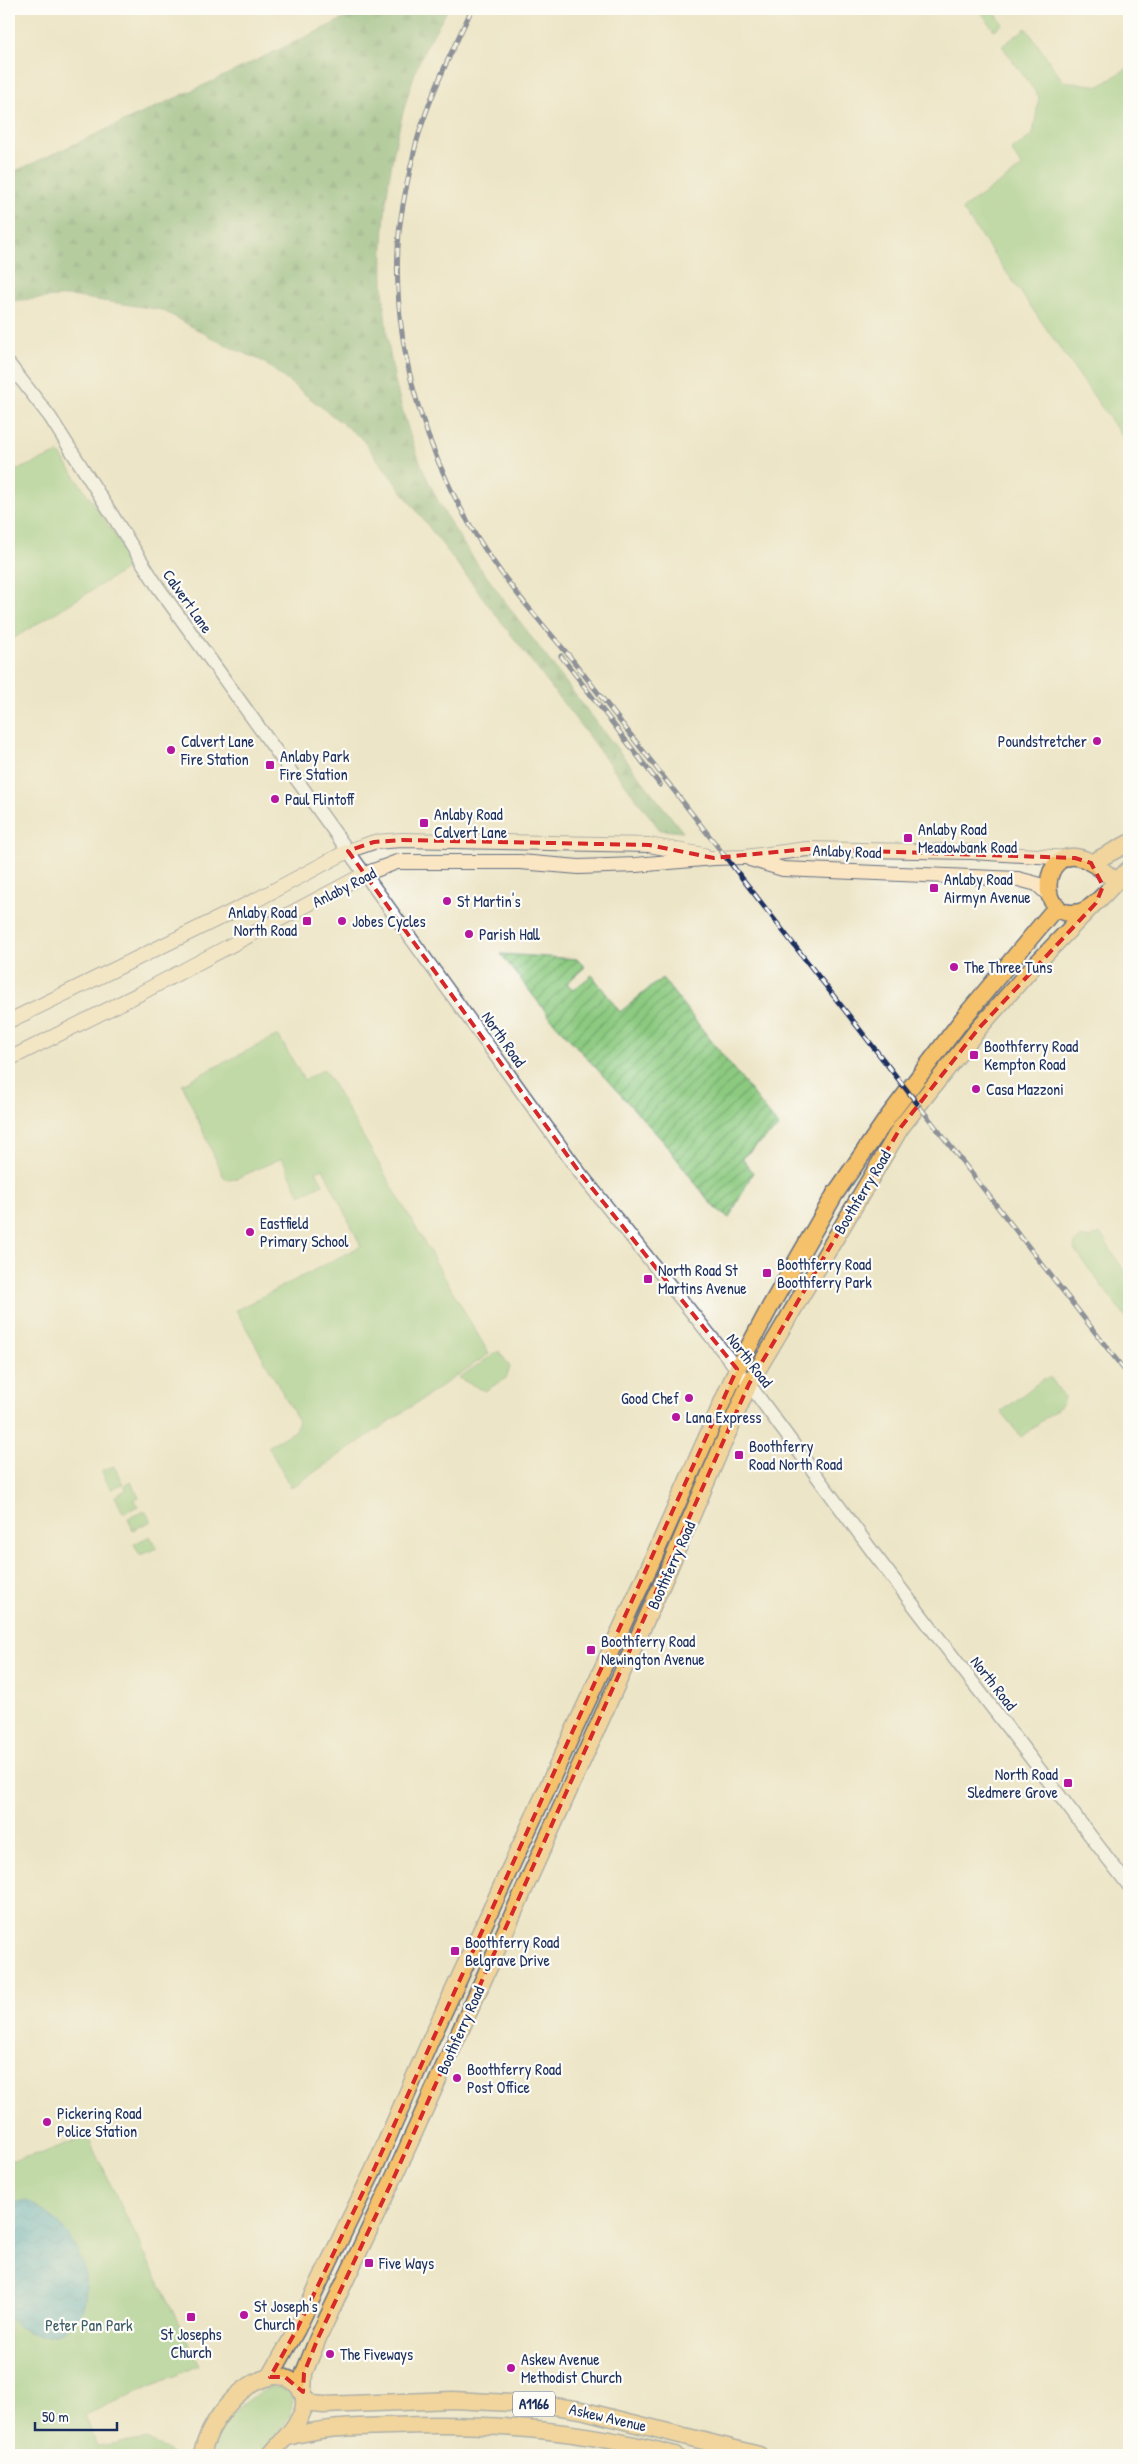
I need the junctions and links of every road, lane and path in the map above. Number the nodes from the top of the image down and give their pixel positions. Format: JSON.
{"nodes":[{"id":1,"x":9,"y":364,"type":"edge"},
{"id":2,"x":1129,"y":843,"type":"edge"},
{"id":3,"x":348,"y":851,"type":"junction"},
{"id":4,"x":745,"y":857,"type":"junction"},
{"id":5,"x":714,"y":858,"type":"junction"},
{"id":6,"x":1069,"y":858,"type":"junction"},
{"id":7,"x":1091,"y":863,"type":"junction"},
{"id":8,"x":1129,"y":869,"type":"edge"},
{"id":9,"x":365,"y":874,"type":"junction"},
{"id":10,"x":1116,"y":881,"type":"junction"},
{"id":11,"x":1053,"y":901,"type":"junction"},
{"id":12,"x":1095,"y":903,"type":"junction"},
{"id":13,"x":9,"y":1021,"type":"edge"},
{"id":14,"x":9,"y":1059,"type":"edge"},
{"id":15,"x":737,"y":1370,"type":"junction"},
{"id":16,"x":749,"y":1384,"type":"junction"},
{"id":17,"x":1129,"y":1886,"type":"edge"},
{"id":18,"x":270,"y":2377,"type":"junction"},
{"id":19,"x":303,"y":2396,"type":"junction"},
{"id":20,"x":285,"y":2438,"type":"junction"},
{"id":21,"x":202,"y":2455,"type":"edge"},
{"id":22,"x":270,"y":2455,"type":"edge"},
{"id":23,"x":675,"y":2455,"type":"edge"},
{"id":24,"x":759,"y":2455,"type":"edge"}],
"edges":[{"from":1,"to":3,"type":"street","name":"Calvert Lane"},
{"from":2,"to":7,"type":"main road"},
{"from":3,"to":5,"type":"main road","name":"Anlaby Road"},
{"from":3,"to":9,"type":"street","name":"North Road"},
{"from":3,"to":13,"type":"main road","name":"Anlaby Road"},
{"from":4,"to":5,"type":"main road","name":"Anlaby Road"},
{"from":4,"to":6,"type":"main road","name":"Anlaby Road"},
{"from":4,"to":11,"type":"main road","name":"Anlaby Road"},
{"from":5,"to":9,"type":"main road","name":"Anlaby Road"},
{"from":6,"to":7,"type":"main road"},
{"from":6,"to":11,"type":"main road"},
{"from":7,"to":10,"type":"main road"},
{"from":7,"to":12,"type":"main road"},
{"from":8,"to":10,"type":"main road"},
{"from":9,"to":14,"type":"main road","name":"Anlaby Road"},
{"from":9,"to":15,"type":"street","name":"North Road"},
{"from":10,"to":12,"type":"main road","name":"Boothferry Road"},
{"from":11,"to":12,"type":"main road"},
{"from":11,"to":15,"type":"main road","name":"Boothferry Road"},
{"from":12,"to":16,"type":"main road","name":"Boothferry Road"},
{"from":15,"to":16,"type":"street","name":"North Road"},
{"from":15,"to":18,"type":"main road","name":"Boothferry Road"},
{"from":16,"to":17,"type":"street","name":"North Road"},
{"from":16,"to":19,"type":"main road","name":"Boothferry Road"},
{"from":18,"to":19,"type":"main road"},
{"from":18,"to":21,"type":"main road"},
{"from":19,"to":20,"type":"main road","name":"Boothferry Road"},
{"from":19,"to":24,"type":"main road","name":"Askew Avenue","number":"A1166"},
{"from":20,"to":22,"type":"main road","name":"Boothferry Road"},
{"from":20,"to":23,"type":"main road","name":"Askew Avenue","number":"A1166"}]}
